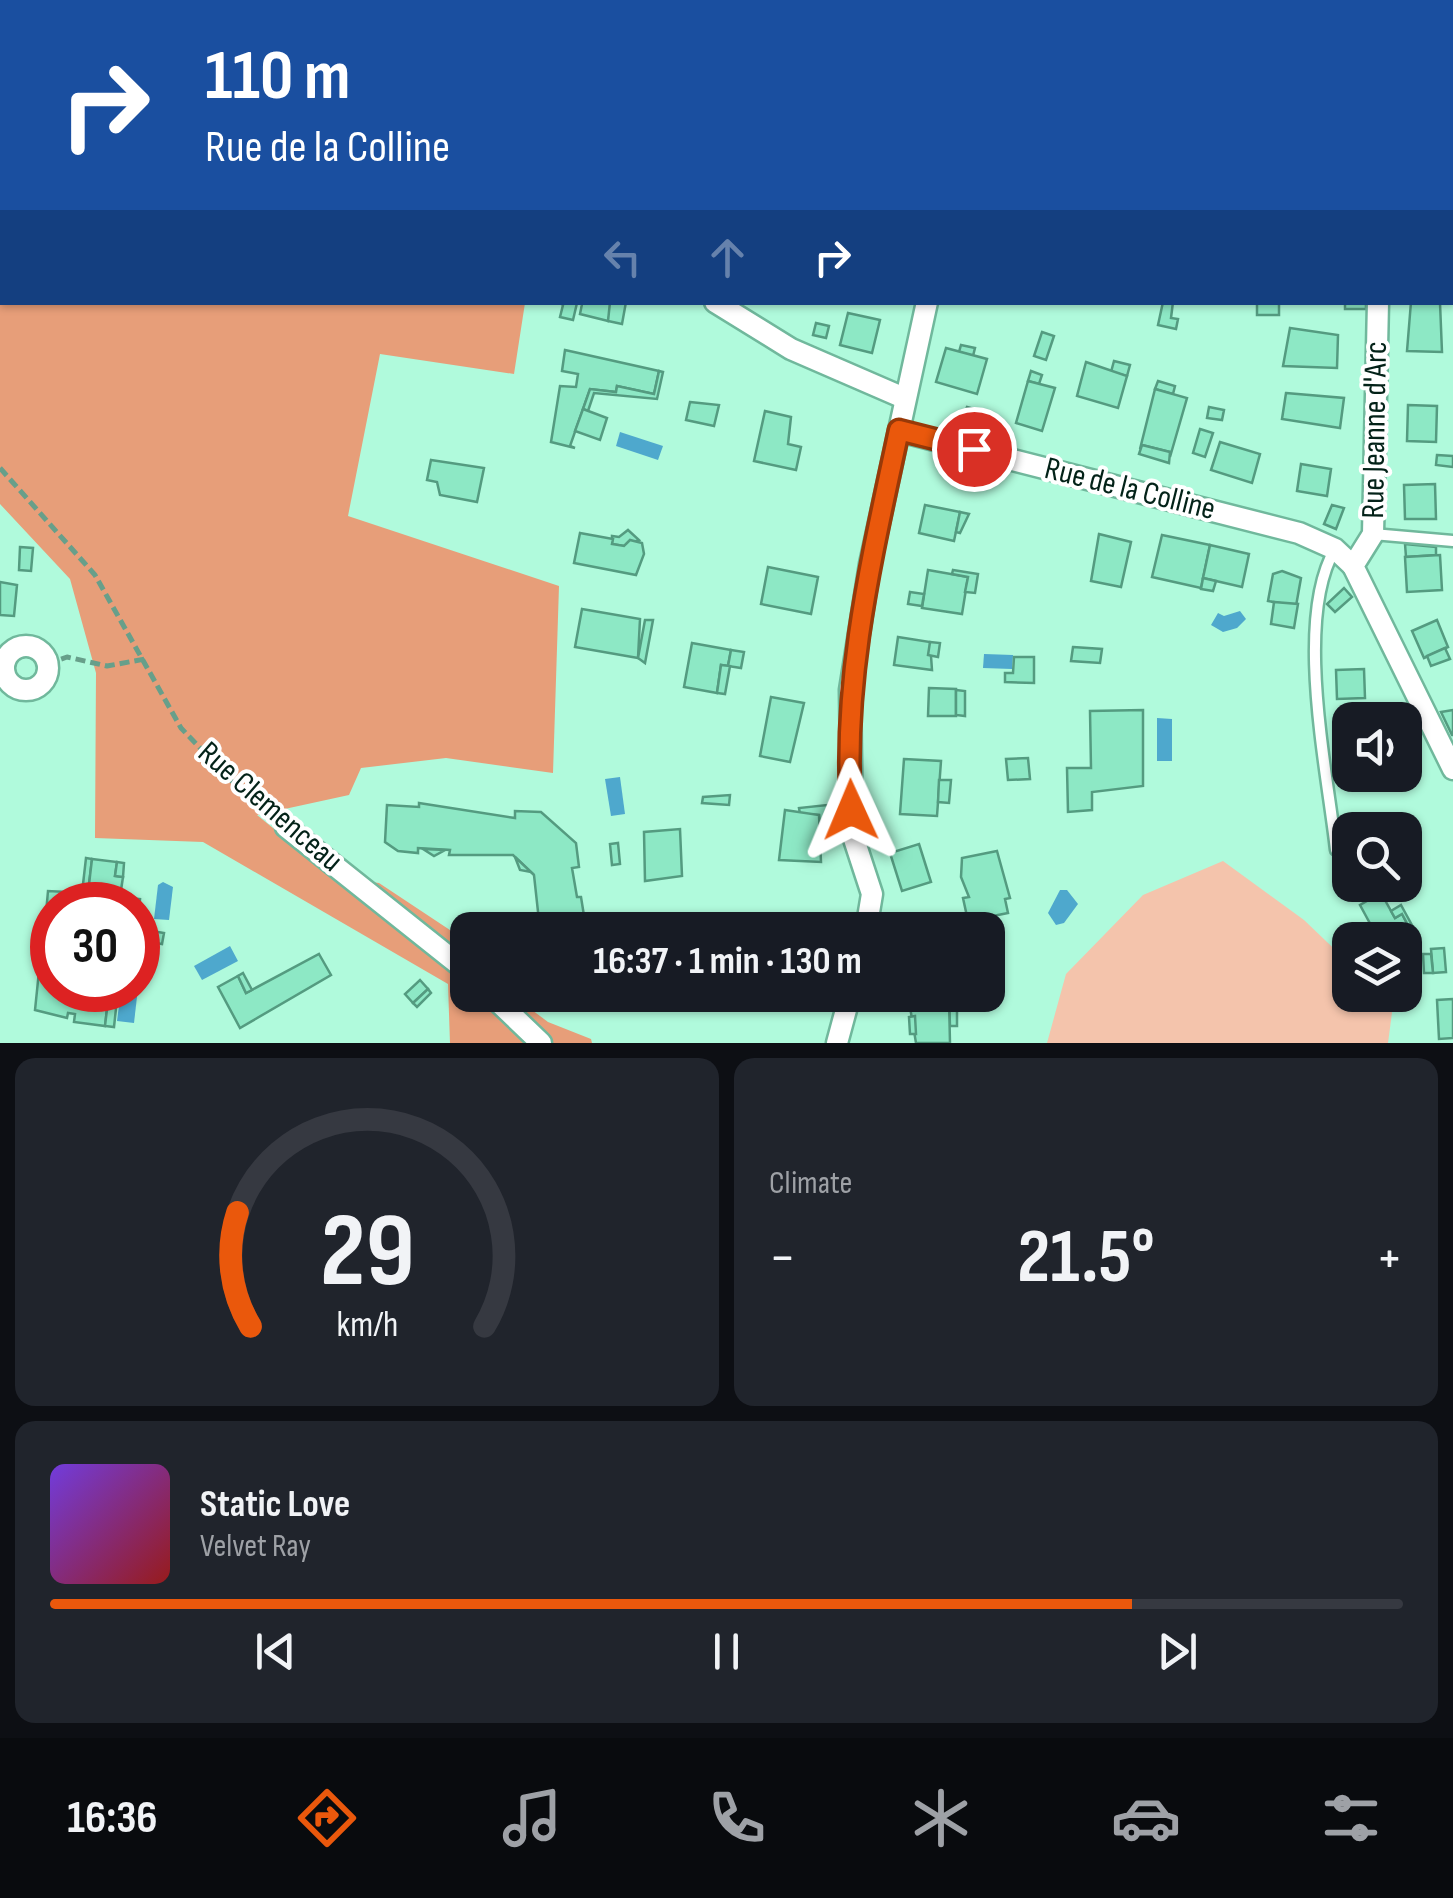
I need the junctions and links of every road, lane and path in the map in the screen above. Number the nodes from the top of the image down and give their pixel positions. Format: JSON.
{"nodes":[{"id":1,"x":720,"y":305,"type":"edge"},
{"id":2,"x":926,"y":305,"type":"edge"},
{"id":3,"x":1378,"y":305,"type":"edge"},
{"id":4,"x":904,"y":398,"type":"junction"},
{"id":5,"x":899,"y":430,"type":"junction"},
{"id":6,"x":0,"y":468,"type":"edge"},
{"id":7,"x":1373,"y":534,"type":"junction"},
{"id":8,"x":1453,"y":542,"type":"edge"},
{"id":9,"x":1335,"y":550,"type":"junction"},
{"id":10,"x":1354,"y":566,"type":"junction"},
{"id":11,"x":145,"y":658,"type":"junction"},
{"id":12,"x":47,"y":664,"type":"junction"},
{"id":13,"x":2,"y":666,"type":"edge"},
{"id":14,"x":1453,"y":769,"type":"edge"},
{"id":15,"x":1332,"y":812,"type":"edge"},
{"id":16,"x":286,"y":827,"type":"joint"},
{"id":17,"x":869,"y":912,"type":"edge"},
{"id":18,"x":450,"y":958,"type":"edge"},
{"id":19,"x":509,"y":1012,"type":"edge"},
{"id":20,"x":845,"y":1012,"type":"edge"},
{"id":21,"x":541,"y":1043,"type":"edge"},
{"id":22,"x":837,"y":1043,"type":"edge"}],
"edges":[{"from":1,"to":4,"type":"street"},
{"from":2,"to":4,"type":"street"},
{"from":3,"to":7,"type":"street","name":"Rue Jeanne d'Arc"},
{"from":4,"to":5,"type":"street"},
{"from":5,"to":9,"type":"street","name":"Rue de la Colline"},
{"from":5,"to":17,"type":"street"},
{"from":6,"to":11,"type":"path","name":"Rue Clemenceau"},
{"from":7,"to":8,"type":"lane"},
{"from":7,"to":10,"type":"street","name":"Rue Jeanne d'Arc"},
{"from":9,"to":10,"type":"street","name":"Rue de la Colline"},
{"from":9,"to":15,"type":"lane"},
{"from":10,"to":14,"type":"street","name":"Rue Jeanne d'Arc"},
{"from":11,"to":12,"type":"path"},
{"from":11,"to":16,"type":"path","name":"Rue Clemenceau"},
{"from":12,"to":13,"type":"street"},
{"from":12,"to":13,"type":"street"},
{"from":16,"to":18,"type":"street","name":"Rue Clemenceau"},
{"from":19,"to":21,"type":"street"},
{"from":20,"to":22,"type":"street"}]}
